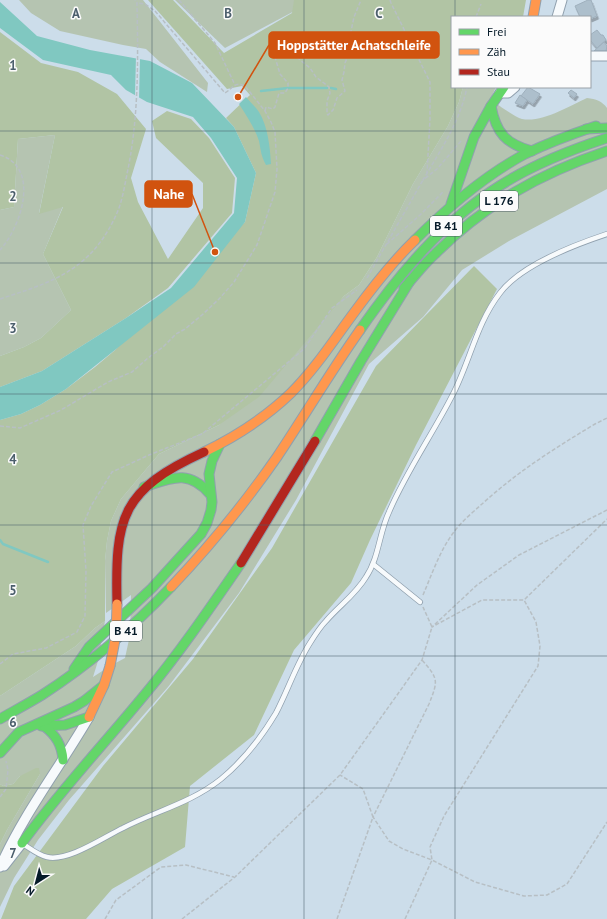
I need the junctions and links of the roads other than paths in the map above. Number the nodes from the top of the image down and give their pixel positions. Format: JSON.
{"nodes":[{"id":1,"x":536,"y":0,"type":"edge"},
{"id":2,"x":562,"y":0,"type":"edge"},
{"id":3,"x":533,"y":16,"type":"edge"},
{"id":4,"x":557,"y":16,"type":"edge"},
{"id":5,"x":591,"y":56,"type":"edge"},
{"id":6,"x":607,"y":56,"type":"edge"},
{"id":7,"x":514,"y":88,"type":"edge"},
{"id":8,"x":502,"y":90,"type":"edge"},
{"id":9,"x":491,"y":106,"type":"junction"},
{"id":10,"x":607,"y":123,"type":"edge"},
{"id":11,"x":607,"y":128,"type":"edge"},
{"id":12,"x":586,"y":129,"type":"junction"},
{"id":13,"x":607,"y":138,"type":"edge"},
{"id":14,"x":532,"y":150,"type":"junction"},
{"id":15,"x":607,"y":151,"type":"edge"},
{"id":16,"x":451,"y":204,"type":"junction"},
{"id":17,"x":607,"y":234,"type":"edge"},
{"id":18,"x":410,"y":281,"type":"junction"},
{"id":19,"x":331,"y":372,"type":"junction"},
{"id":20,"x":220,"y":444,"type":"junction"},
{"id":21,"x":144,"y":487,"type":"junction"},
{"id":22,"x":210,"y":494,"type":"junction"},
{"id":23,"x":373,"y":564,"type":"junction"},
{"id":24,"x":420,"y":602,"type":"road end"},
{"id":25,"x":70,"y":676,"type":"junction"},
{"id":26,"x":104,"y":685,"type":"junction"},
{"id":27,"x":89,"y":717,"type":"junction"},
{"id":28,"x":0,"y":719,"type":"edge"},
{"id":29,"x":32,"y":726,"type":"junction"},
{"id":30,"x":44,"y":726,"type":"junction"},
{"id":31,"x":1,"y":752,"type":"edge"},
{"id":32,"x":63,"y":760,"type":"junction"},
{"id":33,"x":22,"y":843,"type":"junction"},
{"id":34,"x":0,"y":867,"type":"edge"},
{"id":35,"x":0,"y":872,"type":"edge"}],
"edges":[{"from":1,"to":3,"type":"main road"},
{"from":2,"to":4,"type":"street"},
{"from":5,"to":6,"type":"street"},
{"from":7,"to":8,"type":"street"},
{"from":8,"to":9,"type":"main road"},
{"from":9,"to":14,"type":"main road"},
{"from":9,"to":16,"type":"main road"},
{"from":10,"to":12,"type":"main road","number":"L 176"},
{"from":11,"to":12,"type":"main road","number":"L 176"},
{"from":12,"to":14,"type":"main road","number":"L 176"},
{"from":13,"to":19,"type":"main road","number":"B 41"},
{"from":14,"to":16,"type":"main road","number":"L 176"},
{"from":15,"to":18,"type":"main road","number":"L 176"},
{"from":16,"to":20,"type":"main road","number":"L 176"},
{"from":17,"to":23,"type":"lane"},
{"from":18,"to":19,"type":"main road","number":"L 176"},
{"from":18,"to":33,"type":"main road"},
{"from":19,"to":25,"type":"main road","number":"B 41"},
{"from":20,"to":21,"type":"main road","number":"L 176"},
{"from":20,"to":22,"type":"main road"},
{"from":21,"to":22,"type":"main road"},
{"from":21,"to":26,"type":"main road","number":"L 176","bridge":true},
{"from":22,"to":25,"type":"main road"},
{"from":23,"to":24,"type":"lane"},
{"from":23,"to":33,"type":"lane"},
{"from":25,"to":28,"type":"main road","number":"B 41"},
{"from":26,"to":27,"type":"main road","number":"L 176"},
{"from":26,"to":29,"type":"main road"},
{"from":27,"to":30,"type":"main road"},
{"from":27,"to":32,"type":"street"},
{"from":29,"to":30,"type":"main road"},
{"from":29,"to":31,"type":"main road"},
{"from":30,"to":32,"type":"main road"},
{"from":32,"to":34,"type":"street"},
{"from":33,"to":35,"type":"street"}]}
